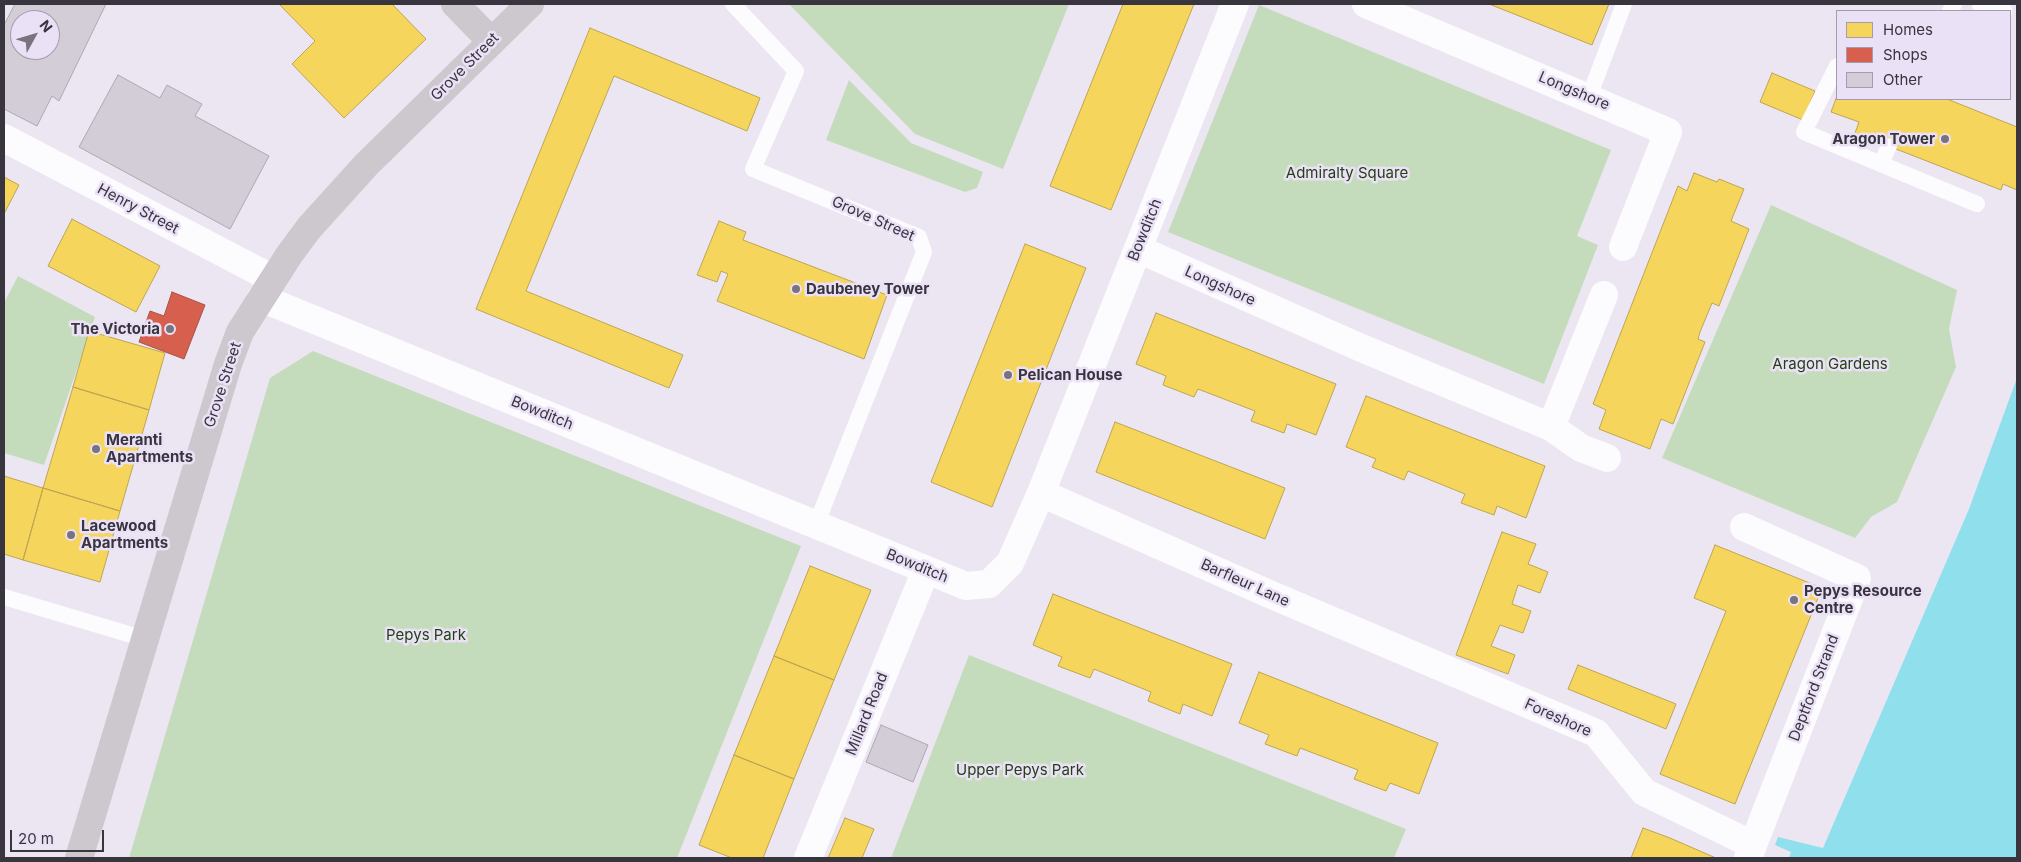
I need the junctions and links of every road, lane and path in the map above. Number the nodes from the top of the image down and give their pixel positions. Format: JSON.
{"nodes":[{"id":1,"x":455,"y":4,"type":"edge"},
{"id":2,"x":530,"y":4,"type":"edge"},
{"id":3,"x":733,"y":4,"type":"edge"},
{"id":4,"x":1235,"y":4,"type":"edge"},
{"id":5,"x":1366,"y":4,"type":"edge"},
{"id":6,"x":1624,"y":4,"type":"edge"},
{"id":7,"x":491,"y":41,"type":"junction"},
{"id":8,"x":1836,"y":68,"type":"edge"},
{"id":9,"x":1588,"y":97,"type":"junction"},
{"id":10,"x":4,"y":138,"type":"edge"},
{"id":11,"x":1889,"y":146,"type":"dead end"},
{"id":12,"x":1881,"y":164,"type":"junction"},
{"id":13,"x":1976,"y":204,"type":"dead end"},
{"id":14,"x":1623,"y":247,"type":"dead end"},
{"id":15,"x":1138,"y":249,"type":"junction"},
{"id":16,"x":267,"y":289,"type":"junction"},
{"id":17,"x":1604,"y":295,"type":"dead end"},
{"id":18,"x":1551,"y":427,"type":"junction"},
{"id":19,"x":1608,"y":458,"type":"dead end"},
{"id":20,"x":1041,"y":493,"type":"junction"},
{"id":21,"x":816,"y":525,"type":"junction"},
{"id":22,"x":1744,"y":527,"type":"dead end"},
{"id":23,"x":926,"y":570,"type":"junction"},
{"id":24,"x":4,"y":597,"type":"edge"},
{"id":25,"x":145,"y":639,"type":"junction"},
{"id":26,"x":1450,"y":671,"type":"joint"},
{"id":27,"x":1750,"y":852,"type":"edge"},
{"id":28,"x":79,"y":858,"type":"edge"},
{"id":29,"x":808,"y":858,"type":"edge"}],
"edges":[{"from":1,"to":7,"type":"main road"},
{"from":2,"to":7,"type":"main road","name":"Grove Street"},
{"from":3,"to":21,"type":"lane","name":"Grove Street"},
{"from":4,"to":15,"type":"street","name":"Bowditch"},
{"from":5,"to":9,"type":"street","name":"Longshore"},
{"from":6,"to":9,"type":"lane"},
{"from":7,"to":16,"type":"main road","name":"Grove Street"},
{"from":8,"to":12,"type":"lane"},
{"from":9,"to":14,"type":"street","name":"Longshore"},
{"from":10,"to":16,"type":"street","name":"Henry Street"},
{"from":11,"to":12,"type":"lane"},
{"from":12,"to":13,"type":"lane"},
{"from":15,"to":18,"type":"street","name":"Longshore"},
{"from":15,"to":20,"type":"street","name":"Bowditch"},
{"from":16,"to":21,"type":"street","name":"Bowditch"},
{"from":16,"to":25,"type":"main road","name":"Grove Street"},
{"from":17,"to":18,"type":"street"},
{"from":18,"to":19,"type":"street","name":"Longshore"},
{"from":20,"to":23,"type":"street","name":"Bowditch"},
{"from":20,"to":26,"type":"street","name":"Barfleur Lane"},
{"from":21,"to":23,"type":"street","name":"Bowditch"},
{"from":22,"to":27,"type":"street","name":"Deptford Strand"},
{"from":23,"to":29,"type":"street","name":"Millard Road"},
{"from":24,"to":25,"type":"lane"},
{"from":25,"to":28,"type":"main road","name":"Grove Street"},
{"from":26,"to":27,"type":"street","name":"Foreshore"}]}
